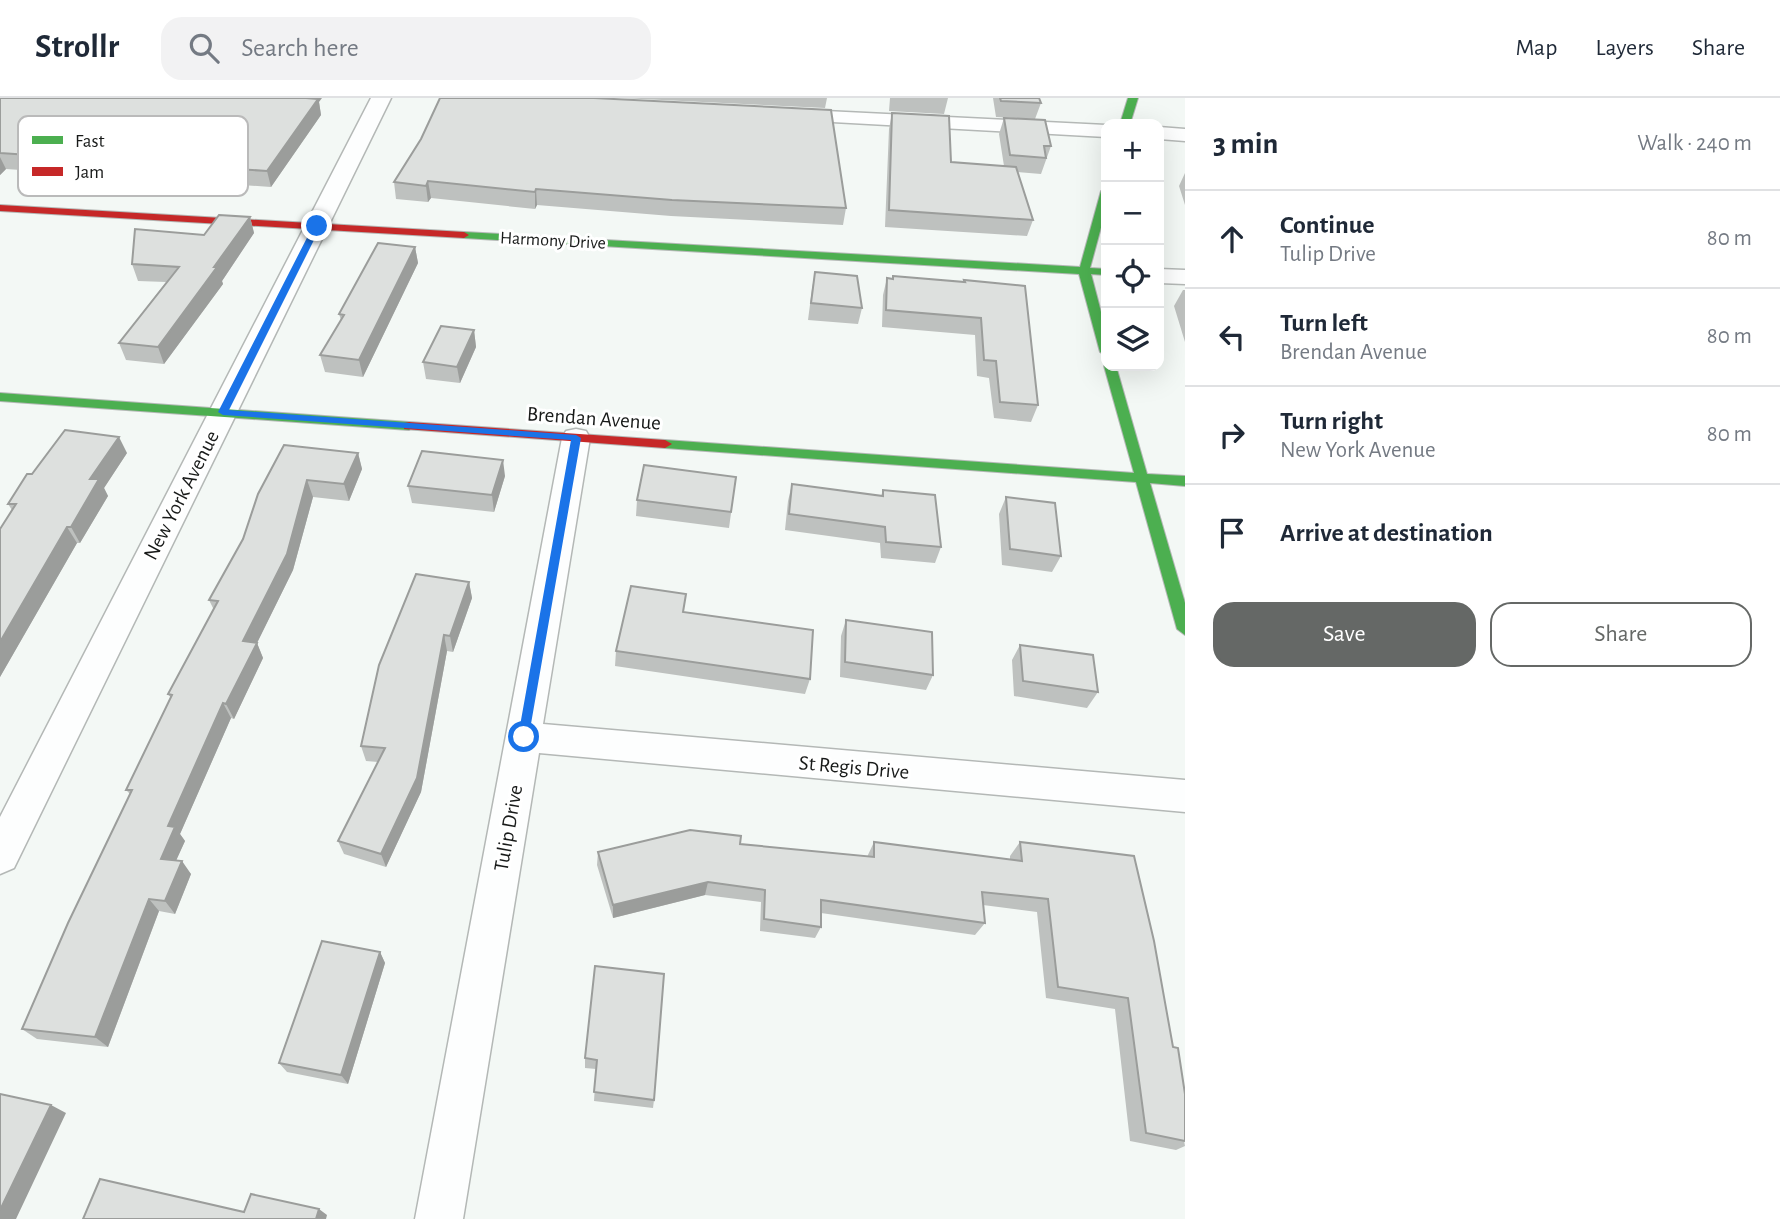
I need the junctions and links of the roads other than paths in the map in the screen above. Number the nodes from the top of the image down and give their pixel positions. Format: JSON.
{"nodes":[{"id":1,"x":381,"y":98,"type":"edge"},
{"id":2,"x":1133,"y":98,"type":"edge"},
{"id":3,"x":761,"y":113,"type":"edge"},
{"id":4,"x":1127,"y":119,"type":"edge"},
{"id":5,"x":1101,"y":131,"type":"edge"},
{"id":6,"x":1164,"y":133,"type":"edge"},
{"id":7,"x":1185,"y":135,"type":"edge"},
{"id":8,"x":0,"y":208,"type":"edge"},
{"id":9,"x":1101,"y":209,"type":"edge"},
{"id":10,"x":317,"y":226,"type":"junction"},
{"id":11,"x":1084,"y":271,"type":"junction"},
{"id":12,"x":1101,"y":272,"type":"edge"},
{"id":13,"x":1164,"y":275,"type":"edge"},
{"id":14,"x":1185,"y":277,"type":"edge"},
{"id":15,"x":1101,"y":334,"type":"edge"},
{"id":16,"x":1111,"y":371,"type":"edge"},
{"id":17,"x":0,"y":397,"type":"edge"},
{"id":18,"x":223,"y":412,"type":"junction"},
{"id":19,"x":576,"y":438,"type":"junction"},
{"id":20,"x":1141,"y":478,"type":"junction"},
{"id":21,"x":1185,"y":481,"type":"edge"},
{"id":22,"x":1185,"y":629,"type":"edge"},
{"id":23,"x":524,"y":737,"type":"junction"},
{"id":24,"x":1185,"y":796,"type":"edge"},
{"id":25,"x":0,"y":856,"type":"edge"},
{"id":26,"x":439,"y":1219,"type":"edge"}],
"edges":[{"from":1,"to":10,"type":"street","name":"New York Avenue"},
{"from":2,"to":4,"type":"street"},
{"from":3,"to":5,"type":"street"},
{"from":6,"to":7,"type":"street"},
{"from":8,"to":10,"type":"street","name":"Harmony Drive"},
{"from":9,"to":11,"type":"street"},
{"from":10,"to":11,"type":"street","name":"Harmony Drive"},
{"from":10,"to":18,"type":"street","name":"New York Avenue"},
{"from":11,"to":12,"type":"street","name":"Harmony Drive"},
{"from":11,"to":15,"type":"street"},
{"from":13,"to":14,"type":"street"},
{"from":16,"to":20,"type":"street"},
{"from":17,"to":18,"type":"street","name":"Brendan Avenue"},
{"from":18,"to":19,"type":"street","name":"Brendan Avenue"},
{"from":18,"to":25,"type":"street","name":"New York Avenue"},
{"from":19,"to":20,"type":"street","name":"Brendan Avenue"},
{"from":19,"to":23,"type":"street","name":"Tulip Drive"},
{"from":20,"to":21,"type":"street","name":"Brendan Avenue"},
{"from":20,"to":22,"type":"street"},
{"from":23,"to":24,"type":"street","name":"St Regis Drive"},
{"from":23,"to":26,"type":"street","name":"Tulip Drive"}]}
